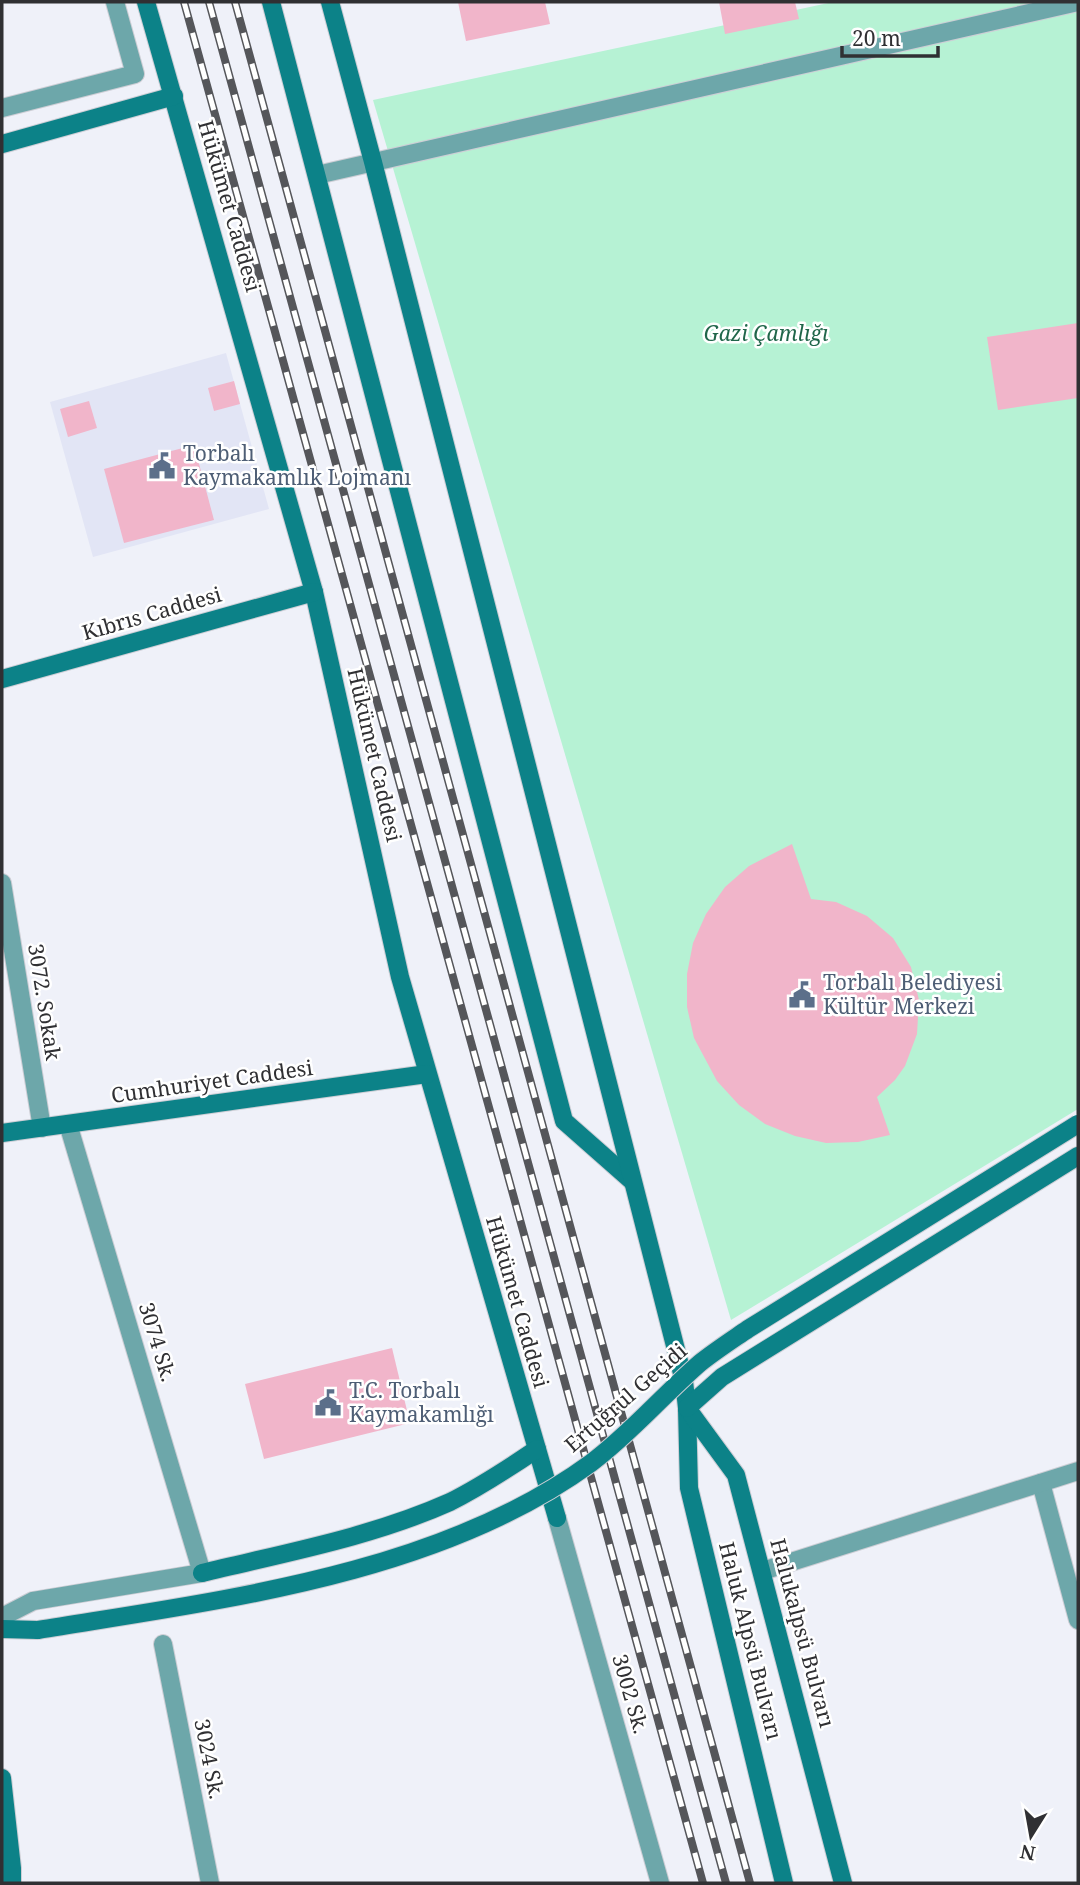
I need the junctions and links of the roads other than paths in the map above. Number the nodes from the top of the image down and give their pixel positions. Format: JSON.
{"nodes":[{"id":1,"x":115,"y":2,"type":"edge"},
{"id":2,"x":146,"y":2,"type":"edge"},
{"id":3,"x":271,"y":2,"type":"edge"},
{"id":4,"x":330,"y":2,"type":"edge"},
{"id":5,"x":1078,"y":2,"type":"edge"},
{"id":6,"x":174,"y":96,"type":"junction"},
{"id":7,"x":2,"y":108,"type":"edge"},
{"id":8,"x":2,"y":144,"type":"edge"},
{"id":9,"x":373,"y":162,"type":"junction"},
{"id":10,"x":317,"y":175,"type":"junction"},
{"id":11,"x":314,"y":592,"type":"junction"},
{"id":12,"x":2,"y":679,"type":"edge"},
{"id":13,"x":2,"y":883,"type":"edge"},
{"id":14,"x":428,"y":1074,"type":"junction"},
{"id":15,"x":1078,"y":1124,"type":"edge"},
{"id":16,"x":68,"y":1125,"type":"junction"},
{"id":17,"x":42,"y":1128,"type":"junction"},
{"id":18,"x":2,"y":1133,"type":"edge"},
{"id":19,"x":1078,"y":1156,"type":"edge"},
{"id":20,"x":632,"y":1181,"type":"junction"},
{"id":21,"x":688,"y":1408,"type":"junction"},
{"id":22,"x":537,"y":1449,"type":"junction"},
{"id":23,"x":1078,"y":1471,"type":"edge"},
{"id":24,"x":1041,"y":1483,"type":"junction"},
{"id":25,"x":557,"y":1518,"type":"joint"},
{"id":26,"x":763,"y":1571,"type":"junction"},
{"id":27,"x":202,"y":1573,"type":"junction"},
{"id":28,"x":2,"y":1617,"type":"edge"},
{"id":29,"x":1078,"y":1620,"type":"edge"},
{"id":30,"x":2,"y":1629,"type":"edge"},
{"id":31,"x":163,"y":1644,"type":"dead end"},
{"id":32,"x":2,"y":1778,"type":"edge"},
{"id":33,"x":12,"y":1883,"type":"edge"},
{"id":34,"x":209,"y":1883,"type":"edge"},
{"id":35,"x":660,"y":1883,"type":"edge"},
{"id":36,"x":784,"y":1883,"type":"edge"},
{"id":37,"x":843,"y":1883,"type":"edge"}],
"edges":[{"from":1,"to":7,"type":"street"},
{"from":2,"to":6,"type":"main road","name":"Hükümet Caddesi"},
{"from":3,"to":10,"type":"main road"},
{"from":4,"to":9,"type":"main road","name":"Haluk Alpsü Bulvarı"},
{"from":5,"to":9,"type":"street"},
{"from":6,"to":8,"type":"main road"},
{"from":6,"to":11,"type":"main road","name":"Hükümet Caddesi"},
{"from":9,"to":10,"type":"street"},
{"from":9,"to":20,"type":"main road","name":"Haluk Alpsü Bulvarı"},
{"from":10,"to":20,"type":"main road"},
{"from":11,"to":12,"type":"main road","name":"Kıbrıs Caddesi"},
{"from":11,"to":14,"type":"main road","name":"Hükümet Caddesi"},
{"from":13,"to":17,"type":"street","name":"3072. Sokak"},
{"from":14,"to":16,"type":"main road","name":"Cumhuriyet Caddesi"},
{"from":14,"to":22,"type":"main road","name":"Hükümet Caddesi"},
{"from":15,"to":30,"type":"main road","name":"Ertuğrul Geçidi","bridge":true},
{"from":16,"to":17,"type":"main road","name":"Cumhuriyet Caddesi"},
{"from":16,"to":27,"type":"street","name":"3074 Sk."},
{"from":17,"to":18,"type":"main road","name":"Cumhuriyet Caddesi"},
{"from":19,"to":21,"type":"main road"},
{"from":20,"to":21,"type":"main road","name":"Haluk Alpsü Bulvarı"},
{"from":21,"to":26,"type":"main road","name":"Halukalpsü Bulvarı"},
{"from":21,"to":36,"type":"main road","name":"Haluk Alpsü Bulvarı"},
{"from":22,"to":25,"type":"main road","name":"Hükümet Caddesi"},
{"from":22,"to":27,"type":"main road"},
{"from":23,"to":24,"type":"street"},
{"from":24,"to":26,"type":"street"},
{"from":24,"to":29,"type":"street"},
{"from":25,"to":35,"type":"street","name":"3002 Sk."},
{"from":26,"to":37,"type":"main road","name":"Halukalpsü Bulvarı"},
{"from":27,"to":28,"type":"street"},
{"from":31,"to":34,"type":"street","name":"3024 Sk."},
{"from":32,"to":33,"type":"main road"}]}
